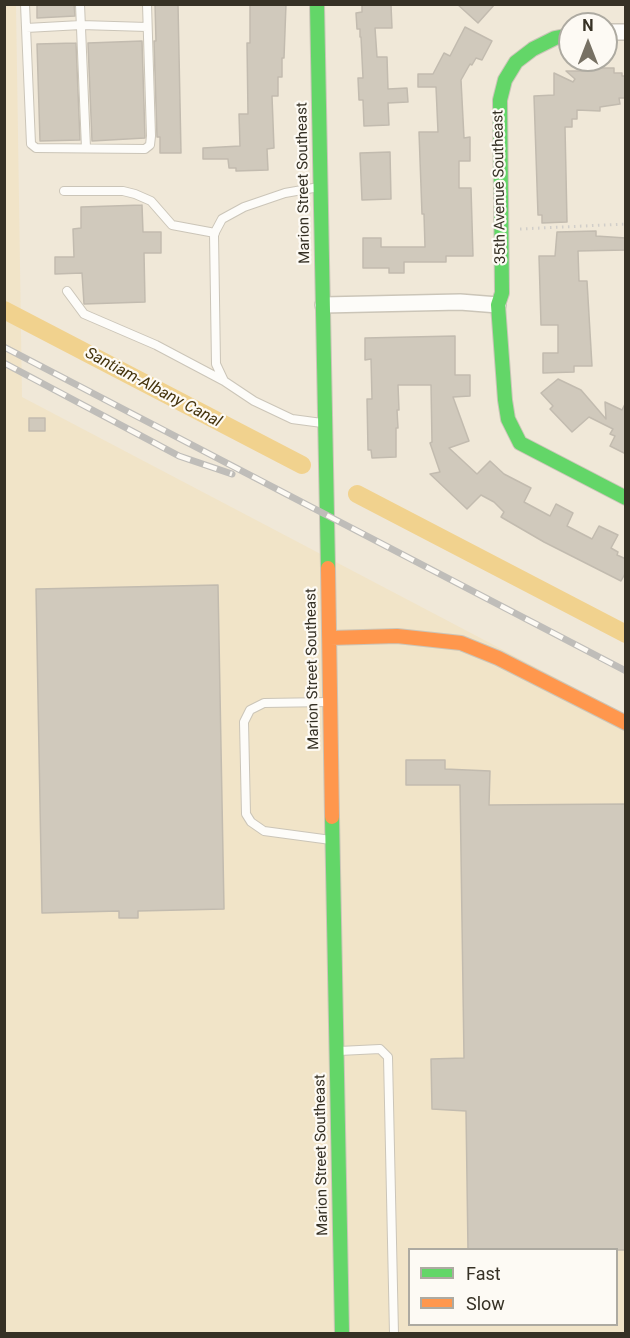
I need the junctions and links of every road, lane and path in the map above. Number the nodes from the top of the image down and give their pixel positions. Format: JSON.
{"nodes":[{"id":1,"x":25,"y":4,"type":"edge"},
{"id":2,"x":80,"y":4,"type":"edge"},
{"id":3,"x":147,"y":4,"type":"edge"},
{"id":4,"x":317,"y":4,"type":"edge"},
{"id":5,"x":81,"y":25,"type":"junction"},
{"id":6,"x":147,"y":27,"type":"junction"},
{"id":7,"x":26,"y":28,"type":"junction"},
{"id":8,"x":558,"y":37,"type":"edge"},
{"id":9,"x":86,"y":148,"type":"junction"},
{"id":10,"x":321,"y":187,"type":"junction"},
{"id":11,"x":64,"y":191,"type":"dead end"},
{"id":12,"x":626,"y":224,"type":"edge"},
{"id":13,"x":500,"y":230,"type":"junction"},
{"id":14,"x":215,"y":233,"type":"junction"},
{"id":15,"x":67,"y":291,"type":"dead end"},
{"id":16,"x":323,"y":305,"type":"junction"},
{"id":17,"x":498,"y":305,"type":"junction"},
{"id":18,"x":224,"y":381,"type":"junction"},
{"id":19,"x":325,"y":423,"type":"junction"},
{"id":20,"x":626,"y":498,"type":"edge"},
{"id":21,"x":330,"y":638,"type":"junction"},
{"id":22,"x":330,"y":702,"type":"junction"},
{"id":23,"x":626,"y":723,"type":"edge"},
{"id":24,"x":333,"y":840,"type":"junction"},
{"id":25,"x":337,"y":1051,"type":"junction"},
{"id":26,"x":342,"y":1334,"type":"edge"},
{"id":27,"x":394,"y":1334,"type":"edge"}],
"edges":[{"from":1,"to":7,"type":"lane"},
{"from":2,"to":5,"type":"lane"},
{"from":3,"to":6,"type":"lane"},
{"from":4,"to":10,"type":"street","name":"Marion Street Southeast"},
{"from":5,"to":6,"type":"lane"},
{"from":5,"to":7,"type":"lane"},
{"from":5,"to":9,"type":"lane"},
{"from":6,"to":9,"type":"lane"},
{"from":7,"to":9,"type":"lane"},
{"from":8,"to":13,"type":"street","name":"35th Avenue Southeast"},
{"from":10,"to":14,"type":"lane"},
{"from":10,"to":16,"type":"street","name":"Marion Street Southeast"},
{"from":11,"to":14,"type":"lane"},
{"from":12,"to":13,"type":"path"},
{"from":13,"to":17,"type":"street","name":"35th Avenue Southeast"},
{"from":14,"to":18,"type":"lane"},
{"from":15,"to":18,"type":"lane"},
{"from":16,"to":17,"type":"street"},
{"from":16,"to":19,"type":"street","name":"Marion Street Southeast"},
{"from":17,"to":20,"type":"street","name":"35th Avenue Southeast"},
{"from":18,"to":19,"type":"lane"},
{"from":19,"to":21,"type":"street","name":"Marion Street Southeast"},
{"from":21,"to":22,"type":"street","name":"Marion Street Southeast"},
{"from":21,"to":23,"type":"street"},
{"from":22,"to":24,"type":"street","name":"Marion Street Southeast"},
{"from":22,"to":24,"type":"lane"},
{"from":24,"to":25,"type":"street","name":"Marion Street Southeast"},
{"from":25,"to":26,"type":"street","name":"Marion Street Southeast"},
{"from":25,"to":27,"type":"lane"}]}
